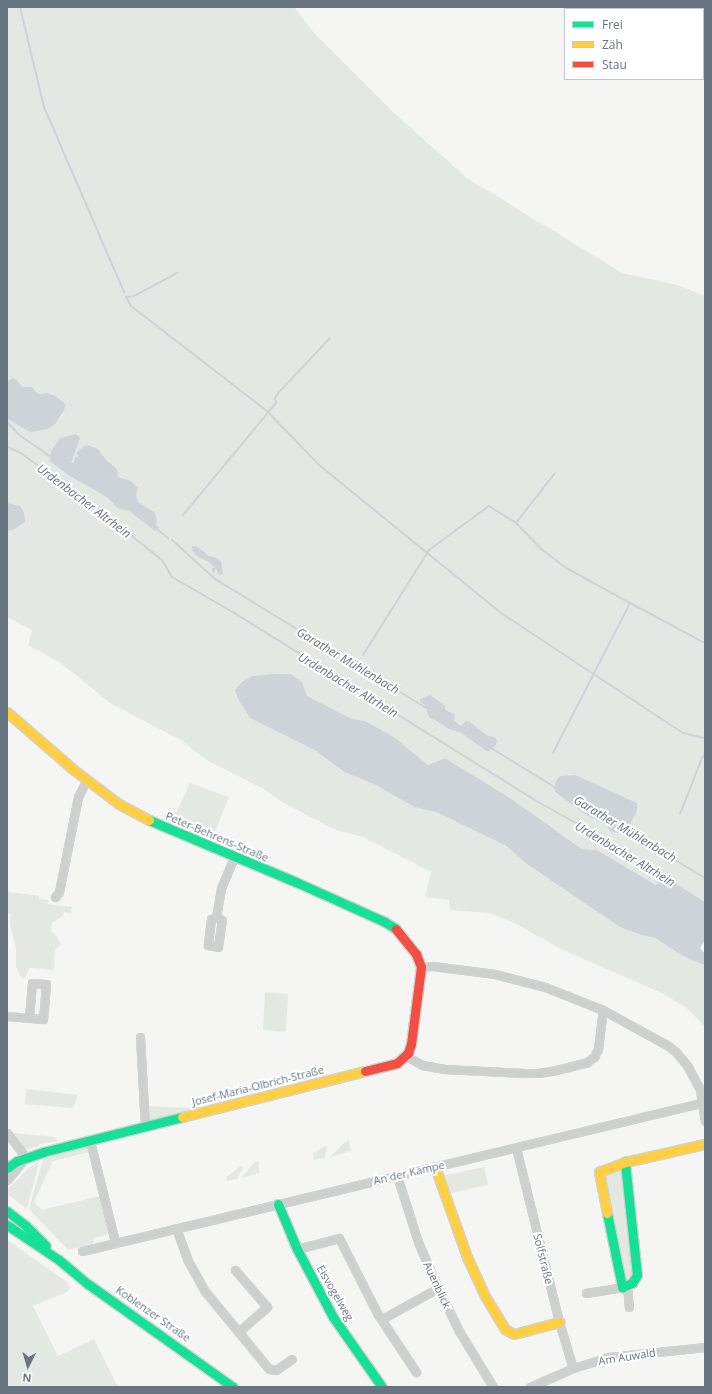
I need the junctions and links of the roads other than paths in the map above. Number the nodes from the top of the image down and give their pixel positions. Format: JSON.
{"nodes":[{"id":1,"x":7,"y":712,"type":"edge"},
{"id":2,"x":87,"y":779,"type":"junction"},
{"id":3,"x":234,"y":858,"type":"junction"},
{"id":4,"x":55,"y":897,"type":"dead end"},
{"id":5,"x":216,"y":917,"type":"dead end"},
{"id":6,"x":421,"y":967,"type":"junction"},
{"id":7,"x":603,"y":1010,"type":"junction"},
{"id":8,"x":7,"y":1016,"type":"edge"},
{"id":9,"x":29,"y":1018,"type":"junction"},
{"id":10,"x":140,"y":1037,"type":"dead end"},
{"id":11,"x":406,"y":1056,"type":"junction"},
{"id":12,"x":704,"y":1103,"type":"edge"},
{"id":13,"x":705,"y":1121,"type":"edge"},
{"id":14,"x":145,"y":1127,"type":"junction"},
{"id":15,"x":7,"y":1133,"type":"edge"},
{"id":16,"x":90,"y":1141,"type":"junction"},
{"id":17,"x":705,"y":1144,"type":"edge"},
{"id":18,"x":516,"y":1148,"type":"junction"},
{"id":19,"x":26,"y":1157,"type":"junction"},
{"id":20,"x":625,"y":1162,"type":"junction"},
{"id":21,"x":436,"y":1167,"type":"junction"},
{"id":22,"x":7,"y":1168,"type":"edge"},
{"id":23,"x":397,"y":1176,"type":"junction"},
{"id":24,"x":7,"y":1180,"type":"edge"},
{"id":25,"x":278,"y":1204,"type":"junction"},
{"id":26,"x":7,"y":1211,"type":"edge"},
{"id":27,"x":7,"y":1225,"type":"edge"},
{"id":28,"x":176,"y":1228,"type":"junction"},
{"id":29,"x":115,"y":1242,"type":"junction"},
{"id":30,"x":297,"y":1250,"type":"junction"},
{"id":31,"x":82,"y":1251,"type":"dead end"},
{"id":32,"x":59,"y":1260,"type":"junction"},
{"id":33,"x":235,"y":1270,"type":"dead end"},
{"id":34,"x":625,"y":1287,"type":"junction"},
{"id":35,"x":438,"y":1288,"type":"junction"},
{"id":36,"x":586,"y":1293,"type":"dead end"},
{"id":37,"x":629,"y":1307,"type":"dead end"},
{"id":38,"x":382,"y":1319,"type":"junction"},
{"id":39,"x":559,"y":1322,"type":"junction"},
{"id":40,"x":238,"y":1332,"type":"junction"},
{"id":41,"x":705,"y":1347,"type":"edge"},
{"id":42,"x":292,"y":1359,"type":"dead end"},
{"id":43,"x":573,"y":1368,"type":"junction"},
{"id":44,"x":416,"y":1372,"type":"dead end"},
{"id":45,"x":233,"y":1387,"type":"edge"},
{"id":46,"x":382,"y":1387,"type":"edge"},
{"id":47,"x":492,"y":1387,"type":"edge"},
{"id":48,"x":530,"y":1387,"type":"edge"}],
"edges":[{"from":1,"to":2,"type":"street","name":"Peter-Behrens-Straße"},
{"from":2,"to":3,"type":"street","name":"Peter-Behrens-Straße"},
{"from":2,"to":4,"type":"street"},
{"from":3,"to":5,"type":"street"},
{"from":3,"to":6,"type":"street","name":"Peter-Behrens-Straße"},
{"from":6,"to":7,"type":"street"},
{"from":6,"to":11,"type":"street"},
{"from":7,"to":11,"type":"street"},
{"from":7,"to":12,"type":"street"},
{"from":8,"to":9,"type":"street"},
{"from":9,"to":9,"type":"street"},
{"from":10,"to":14,"type":"street"},
{"from":11,"to":14,"type":"street","name":"Josef-Maria-Olbrich-Straße"},
{"from":12,"to":13,"type":"street"},
{"from":12,"to":18,"type":"street","name":"An der Kämpe"},
{"from":14,"to":16,"type":"street","name":"Josef-Maria-Olbrich-Straße"},
{"from":15,"to":19,"type":"street"},
{"from":16,"to":19,"type":"street","name":"Josef-Maria-Olbrich-Straße"},
{"from":16,"to":29,"type":"street"},
{"from":17,"to":20,"type":"street"},
{"from":18,"to":21,"type":"street","name":"An der Kämpe"},
{"from":18,"to":39,"type":"street","name":"Solfstraße"},
{"from":19,"to":22,"type":"street","name":"Josef-Maria-Olbrich-Straße"},
{"from":19,"to":24,"type":"street"},
{"from":20,"to":34,"type":"street"},
{"from":20,"to":34,"type":"street"},
{"from":21,"to":23,"type":"street","name":"An der Kämpe"},
{"from":21,"to":39,"type":"street"},
{"from":23,"to":25,"type":"street","name":"An der Kämpe"},
{"from":23,"to":35,"type":"street","name":"Auenblick"},
{"from":25,"to":28,"type":"street","name":"An der Kämpe"},
{"from":25,"to":30,"type":"street","name":"Eisvogelweg"},
{"from":26,"to":32,"type":"street","name":"Koblenzer Straße"},
{"from":27,"to":32,"type":"street","name":"Koblenzer Straße"},
{"from":28,"to":29,"type":"street","name":"An der Kämpe"},
{"from":28,"to":40,"type":"street"},
{"from":29,"to":31,"type":"street","name":"An der Kämpe"},
{"from":30,"to":38,"type":"street"},
{"from":30,"to":46,"type":"street","name":"Eisvogelweg"},
{"from":32,"to":45,"type":"street","name":"Koblenzer Straße"},
{"from":33,"to":40,"type":"street"},
{"from":34,"to":36,"type":"street"},
{"from":34,"to":37,"type":"street"},
{"from":35,"to":38,"type":"street"},
{"from":35,"to":47,"type":"street","name":"Auenblick"},
{"from":38,"to":44,"type":"street"},
{"from":39,"to":43,"type":"street","name":"Solfstraße"},
{"from":40,"to":42,"type":"street"},
{"from":41,"to":43,"type":"street","name":"Am Auwald"},
{"from":43,"to":48,"type":"street","name":"Am Auwald"}]}
